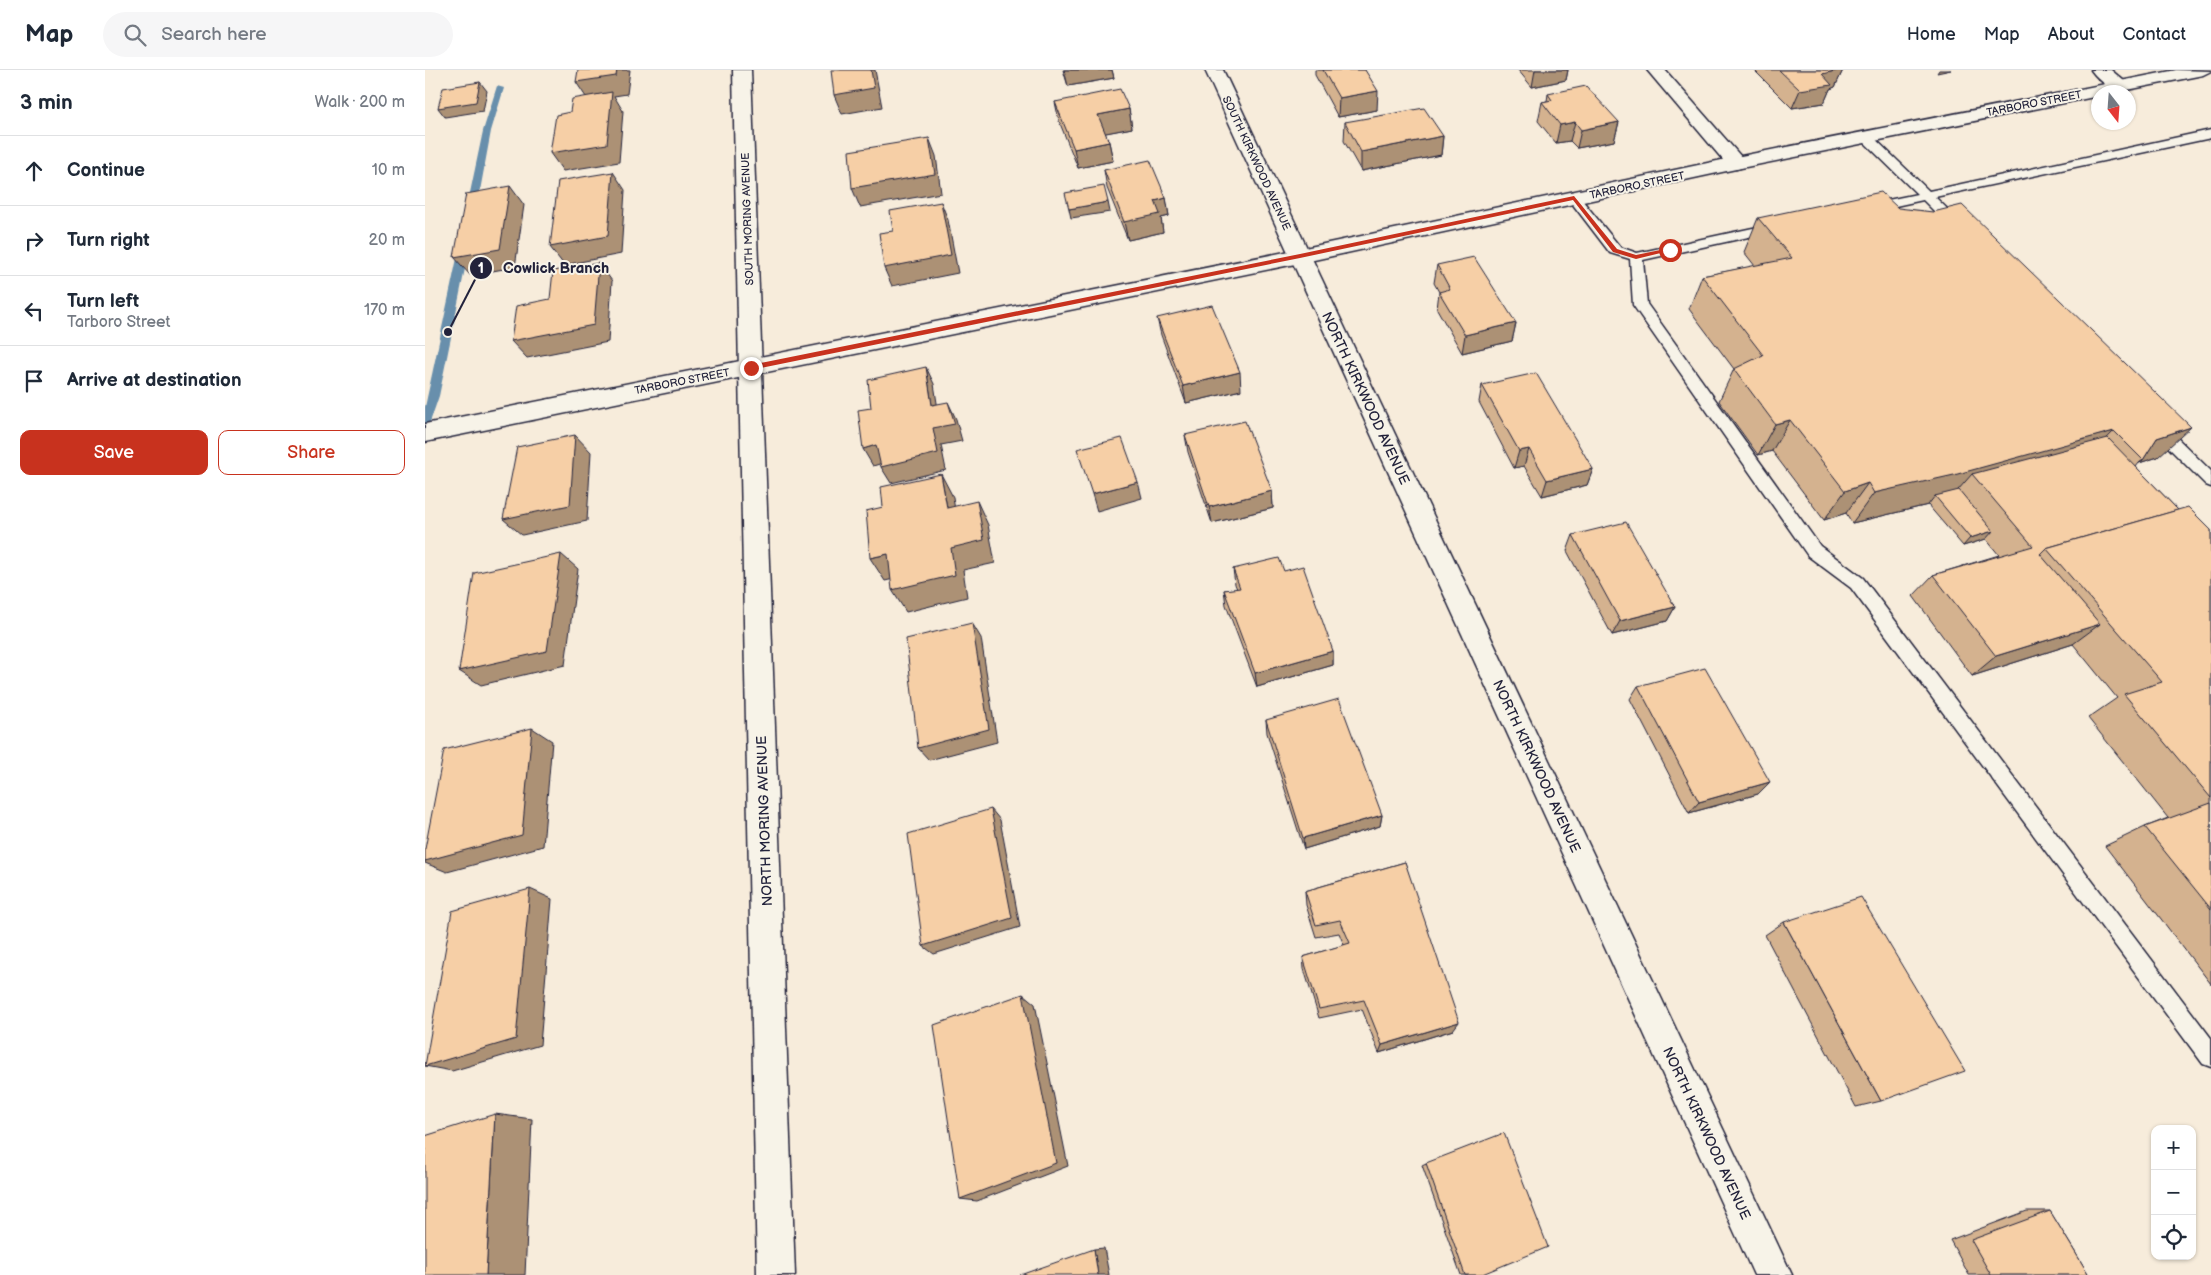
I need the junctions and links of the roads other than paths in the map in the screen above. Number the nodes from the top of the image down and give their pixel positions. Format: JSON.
{"nodes":[{"id":1,"x":742,"y":70,"type":"edge"},
{"id":2,"x":1214,"y":70,"type":"edge"},
{"id":3,"x":1656,"y":70,"type":"edge"},
{"id":4,"x":2100,"y":70,"type":"edge"},
{"id":5,"x":2203,"y":70,"type":"edge"},
{"id":6,"x":2120,"y":85,"type":"edge"},
{"id":7,"x":2126,"y":85,"type":"edge"},
{"id":8,"x":2091,"y":92,"type":"edge"},
{"id":9,"x":2211,"y":134,"type":"edge"},
{"id":10,"x":1867,"y":137,"type":"junction"},
{"id":11,"x":1737,"y":163,"type":"junction"},
{"id":12,"x":1927,"y":195,"type":"junction"},
{"id":13,"x":1574,"y":198,"type":"junction"},
{"id":14,"x":1851,"y":211,"type":"edge"},
{"id":15,"x":1784,"y":226,"type":"edge"},
{"id":16,"x":1969,"y":237,"type":"edge"},
{"id":17,"x":1300,"y":256,"type":"junction"},
{"id":18,"x":1636,"y":258,"type":"junction"},
{"id":19,"x":751,"y":368,"type":"junction"},
{"id":20,"x":2145,"y":415,"type":"edge"},
{"id":21,"x":425,"y":433,"type":"edge"},
{"id":22,"x":2211,"y":482,"type":"edge"},
{"id":23,"x":2211,"y":1056,"type":"edge"},
{"id":24,"x":776,"y":1275,"type":"edge"},
{"id":25,"x":1773,"y":1275,"type":"edge"}],
"edges":[{"from":1,"to":19,"type":"street","name":"SOUTH MORING AVENUE"},
{"from":2,"to":17,"type":"street","name":"SOUTH KIRKWOOD AVENUE"},
{"from":3,"to":11,"type":"street"},
{"from":4,"to":6,"type":"street"},
{"from":5,"to":7,"type":"street","name":"TARBORO STREET"},
{"from":8,"to":10,"type":"street","name":"TARBORO STREET"},
{"from":9,"to":12,"type":"lane"},
{"from":10,"to":11,"type":"street","name":"TARBORO STREET"},
{"from":10,"to":12,"type":"lane"},
{"from":11,"to":13,"type":"street","name":"TARBORO STREET"},
{"from":12,"to":14,"type":"lane"},
{"from":12,"to":16,"type":"lane"},
{"from":13,"to":17,"type":"street","name":"TARBORO STREET"},
{"from":13,"to":18,"type":"lane"},
{"from":15,"to":18,"type":"lane"},
{"from":17,"to":19,"type":"street","name":"TARBORO STREET"},
{"from":17,"to":25,"type":"street","name":"NORTH KIRKWOOD AVENUE"},
{"from":18,"to":23,"type":"lane"},
{"from":19,"to":21,"type":"street","name":"TARBORO STREET"},
{"from":19,"to":24,"type":"street","name":"NORTH MORING AVENUE"},
{"from":20,"to":22,"type":"lane"}]}
